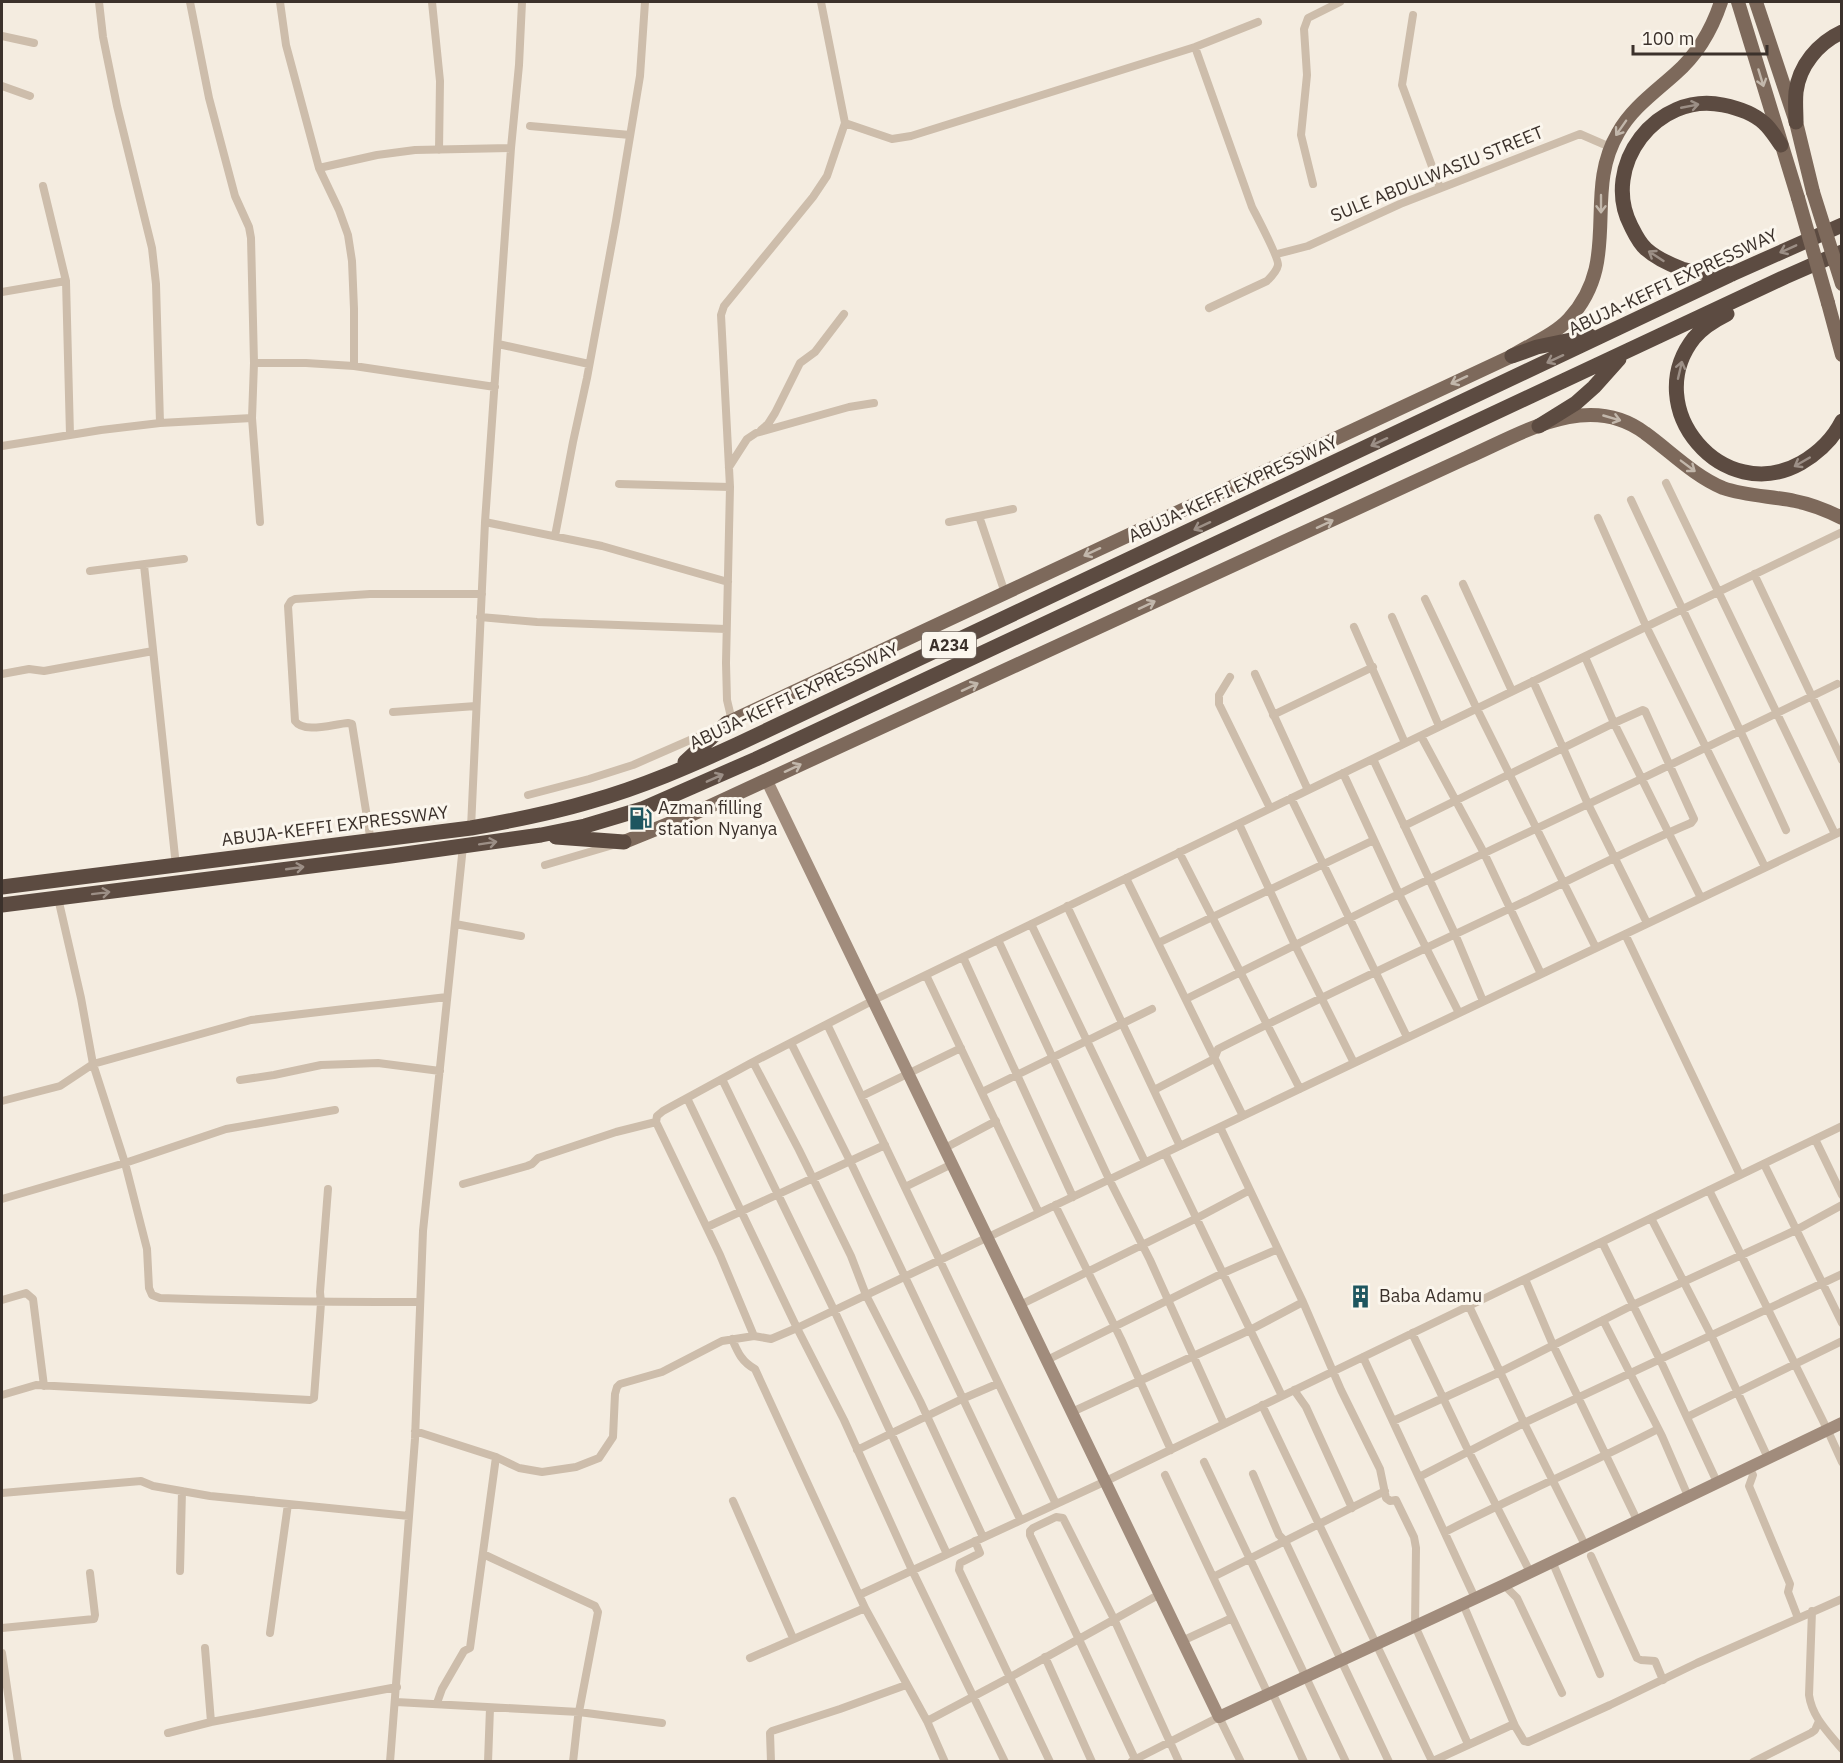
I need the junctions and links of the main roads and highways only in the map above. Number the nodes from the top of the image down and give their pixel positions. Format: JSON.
{"nodes":[{"id":1,"x":1720,"y":2,"type":"edge"},
{"id":2,"x":1738,"y":2,"type":"edge"},
{"id":3,"x":1756,"y":2,"type":"edge"},
{"id":4,"x":1842,"y":32,"type":"edge"},
{"id":5,"x":1796,"y":122,"type":"junction"},
{"id":6,"x":1781,"y":145,"type":"junction"},
{"id":7,"x":1842,"y":225,"type":"edge"},
{"id":8,"x":1842,"y":252,"type":"edge"},
{"id":9,"x":1732,"y":274,"type":"junction"},
{"id":10,"x":1785,"y":277,"type":"junction"},
{"id":11,"x":1842,"y":284,"type":"edge"},
{"id":12,"x":1608,"y":333,"type":"junction"},
{"id":13,"x":1624,"y":353,"type":"junction"},
{"id":14,"x":1842,"y":355,"type":"edge"},
{"id":15,"x":1512,"y":356,"type":"junction"},
{"id":16,"x":1842,"y":421,"type":"edge"},
{"id":17,"x":1539,"y":426,"type":"junction"},
{"id":18,"x":1842,"y":518,"type":"edge"},
{"id":19,"x":730,"y":722,"type":"joint"},
{"id":20,"x":667,"y":775,"type":"junction"},
{"id":21,"x":541,"y":835,"type":"junction"},
{"id":22,"x":624,"y":842,"type":"joint"},
{"id":23,"x":2,"y":887,"type":"edge"},
{"id":24,"x":2,"y":905,"type":"edge"}],
"edges":[{"from":1,"to":15,"type":"main road","name":"ABUJA-KEFFI EXPRESSWAY","one_way":true},
{"from":2,"to":6,"type":"main road","one_way":true},
{"from":3,"to":5,"type":"main road"},
{"from":4,"to":5,"type":"highway"},
{"from":5,"to":11,"type":"main road","bridge":true},
{"from":9,"to":6,"type":"highway","one_way":true},
{"from":6,"to":14,"type":"main road","bridge":true},
{"from":7,"to":9,"type":"highway","name":"ABUJA-KEFFI EXPRESSWAY","number":"A234","one_way":true},
{"from":8,"to":10,"type":"highway","name":"ABUJA-KEFFI EXPRESSWAY","number":"A234"},
{"from":9,"to":12,"type":"highway","name":"ABUJA-KEFFI EXPRESSWAY","number":"A234"},
{"from":10,"to":13,"type":"highway","name":"ABUJA-KEFFI EXPRESSWAY","number":"A234"},
{"from":16,"to":10,"type":"highway","one_way":true},
{"from":12,"to":15,"type":"highway"},
{"from":12,"to":20,"type":"highway","name":"ABUJA-KEFFI EXPRESSWAY","number":"A234","one_way":true},
{"from":13,"to":17,"type":"highway"},
{"from":21,"to":13,"type":"highway","name":"ABUJA-KEFFI EXPRESSWAY","number":"A234","one_way":true},
{"from":15,"to":19,"type":"main road","name":"ABUJA-KEFFI EXPRESSWAY","one_way":true},
{"from":17,"to":18,"type":"main road","one_way":true},
{"from":22,"to":17,"type":"main road","one_way":true},
{"from":19,"to":20,"type":"highway"},
{"from":20,"to":23,"type":"highway","name":"ABUJA-KEFFI EXPRESSWAY","number":"A234"},
{"from":21,"to":22,"type":"highway"},
{"from":24,"to":21,"type":"highway","name":"ABUJA-KEFFI EXPRESSWAY","number":"A234","one_way":true}]}
